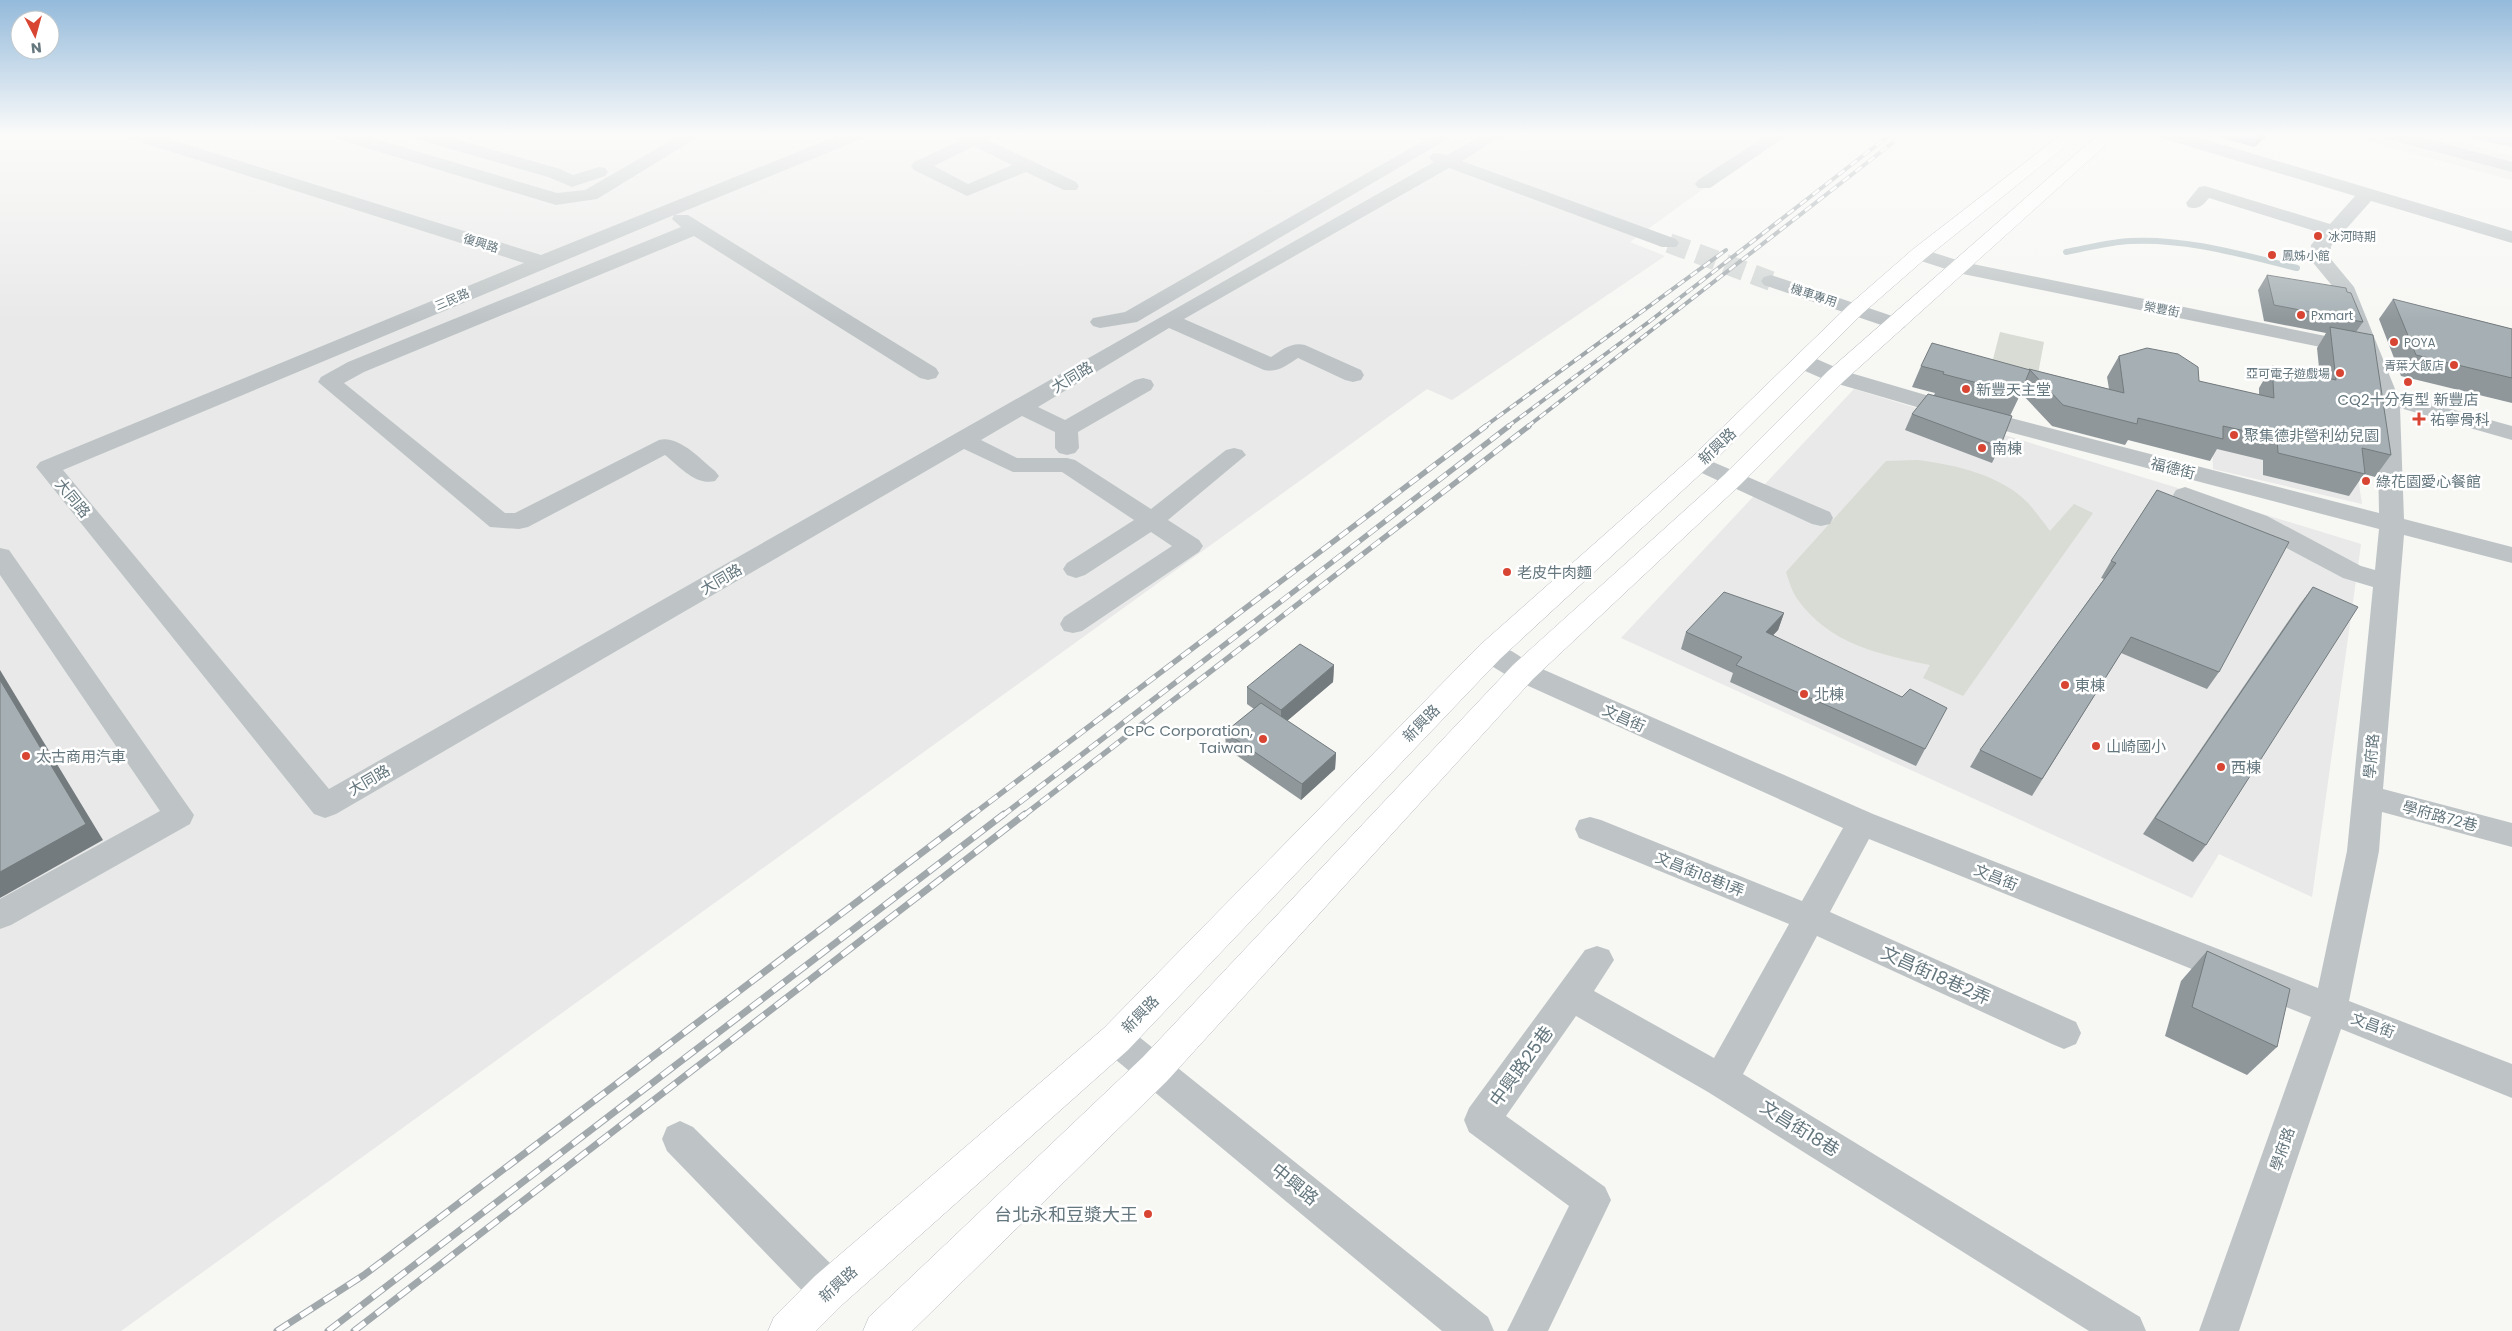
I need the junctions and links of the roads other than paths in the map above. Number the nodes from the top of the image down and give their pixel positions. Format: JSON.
{"nodes":[{"id":1,"x":332,"y":196,"type":"edge"},
{"id":2,"x":543,"y":196,"type":"edge"},
{"id":3,"x":582,"y":196,"type":"edge"},
{"id":4,"x":706,"y":196,"type":"edge"},
{"id":5,"x":1339,"y":196,"type":"edge"},
{"id":6,"x":1389,"y":196,"type":"edge"},
{"id":7,"x":1542,"y":196,"type":"edge"},
{"id":8,"x":1993,"y":196,"type":"edge"},
{"id":9,"x":2039,"y":196,"type":"edge"},
{"id":10,"x":2201,"y":196,"type":"edge"},
{"id":11,"x":2218,"y":196,"type":"edge"},
{"id":12,"x":2365,"y":196,"type":"edge"},
{"id":13,"x":2374,"y":196,"type":"edge"},
{"id":14,"x":2195,"y":203,"type":"dead end"},
{"id":15,"x":669,"y":211,"type":"junction"},
{"id":16,"x":696,"y":228,"type":"junction"},
{"id":17,"x":2333,"y":232,"type":"junction"},
{"id":18,"x":2512,"y":236,"type":"edge"},
{"id":19,"x":1669,"y":243,"type":"tunnel mouth"},
{"id":20,"x":1919,"y":254,"type":"junction"},
{"id":21,"x":542,"y":262,"type":"junction"},
{"id":22,"x":1958,"y":267,"type":"junction"},
{"id":23,"x":1771,"y":281,"type":"tunnel mouth"},
{"id":24,"x":1856,"y":309,"type":"junction"},
{"id":25,"x":1168,"y":320,"type":"junction"},
{"id":26,"x":1100,"y":322,"type":"dead end"},
{"id":27,"x":1897,"y":324,"type":"junction"},
{"id":28,"x":2367,"y":350,"type":"junction"},
{"id":29,"x":1804,"y":362,"type":"junction"},
{"id":30,"x":928,"y":373,"type":"dead end"},
{"id":31,"x":1353,"y":375,"type":"dead end"},
{"id":32,"x":1836,"y":376,"type":"junction"},
{"id":33,"x":1143,"y":385,"type":"dead end"},
{"id":34,"x":2388,"y":398,"type":"junction"},
{"id":35,"x":1020,"y":408,"type":"junction"},
{"id":36,"x":1066,"y":429,"type":"junction"},
{"id":37,"x":2512,"y":433,"type":"edge"},
{"id":38,"x":964,"y":440,"type":"junction"},
{"id":39,"x":1234,"y":455,"type":"dead end"},
{"id":40,"x":1699,"y":464,"type":"junction"},
{"id":41,"x":1067,"y":465,"type":"junction"},
{"id":42,"x":48,"y":467,"type":"joint"},
{"id":43,"x":706,"y":476,"type":"dead end"},
{"id":44,"x":1732,"y":480,"type":"junction"},
{"id":45,"x":2185,"y":495,"type":"dead end"},
{"id":46,"x":1821,"y":518,"type":"dead end"},
{"id":47,"x":1152,"y":520,"type":"junction"},
{"id":48,"x":2392,"y":524,"type":"junction"},
{"id":49,"x":2512,"y":555,"type":"edge"},
{"id":50,"x":0,"y":556,"type":"edge"},
{"id":51,"x":1076,"y":570,"type":"dead end"},
{"id":52,"x":2387,"y":582,"type":"junction"},
{"id":53,"x":1073,"y":624,"type":"dead end"},
{"id":54,"x":1490,"y":652,"type":"junction"},
{"id":55,"x":1523,"y":672,"type":"junction"},
{"id":56,"x":2368,"y":797,"type":"junction"},
{"id":57,"x":1862,"y":824,"type":"junction"},
{"id":58,"x":1590,"y":829,"type":"dead end"},
{"id":59,"x":2512,"y":835,"type":"edge"},
{"id":60,"x":0,"y":915,"type":"edge"},
{"id":61,"x":1809,"y":918,"type":"junction"},
{"id":62,"x":1597,"y":960,"type":"dead end"},
{"id":63,"x":1571,"y":996,"type":"junction"},
{"id":64,"x":2330,"y":1010,"type":"junction"},
{"id":65,"x":2064,"y":1032,"type":"dead end"},
{"id":66,"x":1116,"y":1038,"type":"junction"},
{"id":67,"x":1155,"y":1069,"type":"junction"},
{"id":68,"x":1721,"y":1080,"type":"junction"},
{"id":69,"x":2512,"y":1081,"type":"edge"},
{"id":70,"x":680,"y":1140,"type":"dead end"},
{"id":71,"x":829,"y":1290,"type":"junction"},
{"id":72,"x":788,"y":1331,"type":"edge"},
{"id":73,"x":883,"y":1331,"type":"edge"},
{"id":74,"x":1474,"y":1331,"type":"edge"},
{"id":75,"x":1527,"y":1331,"type":"edge"},
{"id":76,"x":2126,"y":1331,"type":"edge"},
{"id":77,"x":2219,"y":1331,"type":"edge"}],
"edges":[{"from":1,"to":21,"type":"street","name":"復興路"},
{"from":2,"to":3,"type":"street"},
{"from":4,"to":15,"type":"street","name":"三民路"},
{"from":5,"to":26,"type":"street"},
{"from":6,"to":25,"type":"street","name":"大同路"},
{"from":7,"to":19,"type":"street"},
{"from":8,"to":20,"type":"main road","name":"新興路"},
{"from":9,"to":22,"type":"main road"},
{"from":10,"to":14,"type":"street"},
{"from":11,"to":17,"type":"street"},
{"from":12,"to":17,"type":"street","name":"學府路"},
{"from":13,"to":18,"type":"street"},
{"from":15,"to":16,"type":"street"},
{"from":15,"to":21,"type":"street","name":"三民路"},
{"from":16,"to":30,"type":"street"},
{"from":16,"to":43,"type":"street"},
{"from":17,"to":28,"type":"street","name":"學府路"},
{"from":20,"to":22,"type":"street","name":"榮豐街"},
{"from":20,"to":24,"type":"main road","name":"新興路"},
{"from":21,"to":42,"type":"street","name":"三民路"},
{"from":22,"to":27,"type":"main road"},
{"from":22,"to":28,"type":"street","name":"榮豐街"},
{"from":23,"to":24,"type":"street","name":"機車專用"},
{"from":24,"to":27,"type":"street","name":"機車專用"},
{"from":24,"to":29,"type":"main road","name":"新興路"},
{"from":25,"to":31,"type":"street"},
{"from":25,"to":35,"type":"street","name":"大同路"},
{"from":27,"to":32,"type":"main road"},
{"from":28,"to":34,"type":"street","name":"學府路"},
{"from":29,"to":32,"type":"street","name":"福德街"},
{"from":29,"to":40,"type":"main road","name":"新興路"},
{"from":32,"to":44,"type":"main road"},
{"from":32,"to":48,"type":"street","name":"福德街"},
{"from":33,"to":36,"type":"street"},
{"from":34,"to":37,"type":"street"},
{"from":34,"to":48,"type":"street","name":"學府路"},
{"from":35,"to":36,"type":"street"},
{"from":35,"to":38,"type":"street","name":"大同路"},
{"from":36,"to":41,"type":"street"},
{"from":38,"to":41,"type":"street"},
{"from":38,"to":42,"type":"street","name":"大同路"},
{"from":39,"to":47,"type":"street"},
{"from":40,"to":44,"type":"street"},
{"from":40,"to":54,"type":"main road","name":"新興路"},
{"from":41,"to":47,"type":"street"},
{"from":44,"to":46,"type":"street"},
{"from":44,"to":55,"type":"main road"},
{"from":45,"to":52,"type":"street"},
{"from":47,"to":51,"type":"street"},
{"from":47,"to":53,"type":"street"},
{"from":48,"to":49,"type":"street","name":"福德街"},
{"from":48,"to":52,"type":"street","name":"學府路"},
{"from":50,"to":60,"type":"street"},
{"from":52,"to":56,"type":"street","name":"學府路"},
{"from":54,"to":55,"type":"street","name":"文昌街"},
{"from":54,"to":66,"type":"main road","name":"新興路"},
{"from":55,"to":57,"type":"street","name":"文昌街"},
{"from":55,"to":67,"type":"main road"},
{"from":56,"to":59,"type":"street","name":"學府路72巷"},
{"from":56,"to":64,"type":"street","name":"學府路"},
{"from":57,"to":61,"type":"street"},
{"from":57,"to":64,"type":"street","name":"文昌街"},
{"from":58,"to":61,"type":"street","name":"文昌街18巷1弄"},
{"from":61,"to":65,"type":"street","name":"文昌街18巷2弄"},
{"from":61,"to":68,"type":"street"},
{"from":62,"to":63,"type":"street"},
{"from":63,"to":68,"type":"street"},
{"from":63,"to":75,"type":"street","name":"中興路25巷"},
{"from":64,"to":69,"type":"street","name":"文昌街"},
{"from":64,"to":77,"type":"street","name":"學府路"},
{"from":66,"to":67,"type":"street","name":"中興路"},
{"from":66,"to":71,"type":"main road","name":"新興路"},
{"from":67,"to":73,"type":"main road"},
{"from":67,"to":74,"type":"street","name":"中興路"},
{"from":68,"to":76,"type":"street","name":"文昌街18巷"},
{"from":70,"to":71,"type":"street"},
{"from":71,"to":72,"type":"main road","name":"新興路"}]}
